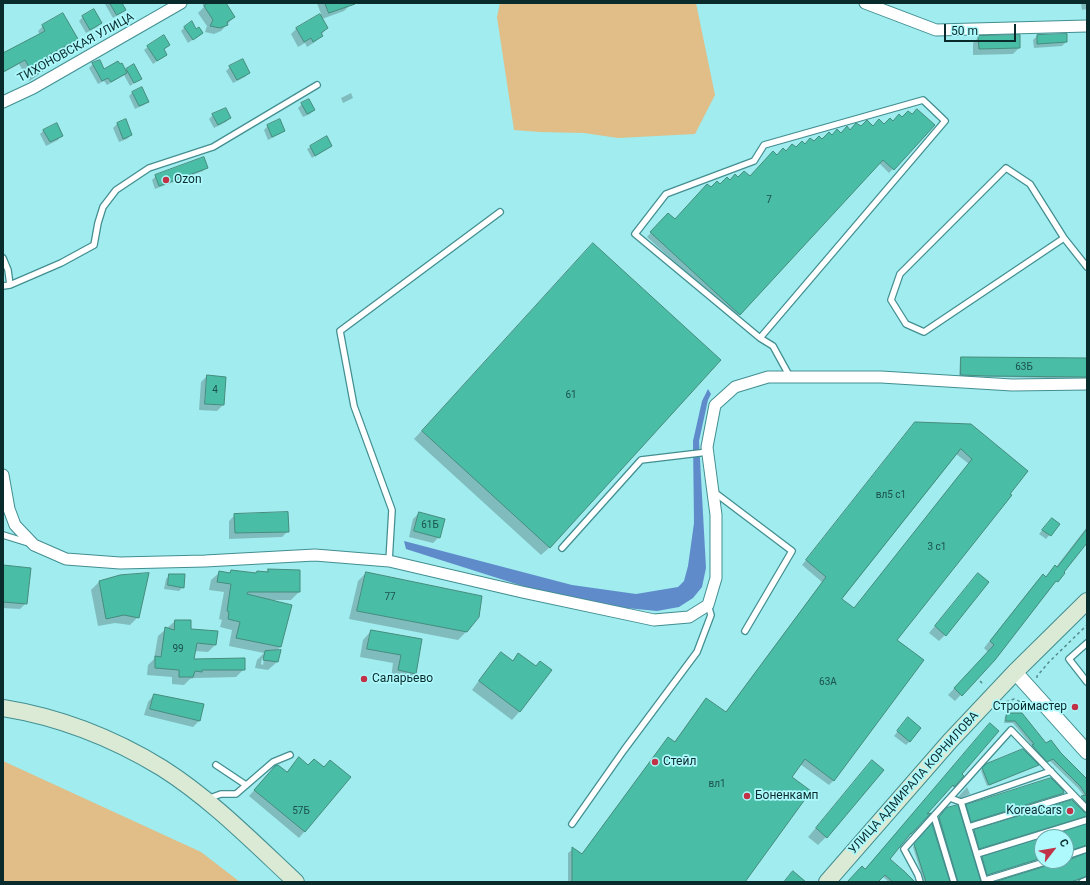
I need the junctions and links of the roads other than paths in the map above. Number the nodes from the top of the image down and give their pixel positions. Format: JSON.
{"nodes":[{"id":1,"x":181,"y":3,"type":"edge"},
{"id":2,"x":865,"y":3,"type":"edge"},
{"id":3,"x":1087,"y":26,"type":"edge"},
{"id":4,"x":317,"y":85,"type":"dead end"},
{"id":5,"x":3,"y":102,"type":"edge"},
{"id":6,"x":500,"y":212,"type":"dead end"},
{"id":7,"x":1064,"y":238,"type":"junction"},
{"id":8,"x":3,"y":258,"type":"edge"},
{"id":9,"x":1087,"y":267,"type":"edge"},
{"id":10,"x":10,"y":285,"type":"junction"},
{"id":11,"x":3,"y":286,"type":"edge"},
{"id":12,"x":760,"y":338,"type":"junction"},
{"id":13,"x":790,"y":377,"type":"junction"},
{"id":14,"x":1087,"y":384,"type":"edge"},
{"id":15,"x":708,"y":452,"type":"junction"},
{"id":16,"x":3,"y":475,"type":"edge"},
{"id":17,"x":712,"y":490,"type":"junction"},
{"id":18,"x":3,"y":535,"type":"edge"},
{"id":19,"x":34,"y":545,"type":"junction"},
{"id":20,"x":562,"y":548,"type":"dead end"},
{"id":21,"x":389,"y":560,"type":"junction"},
{"id":22,"x":1087,"y":601,"type":"edge"},
{"id":23,"x":708,"y":605,"type":"junction"},
{"id":24,"x":745,"y":631,"type":"dead end"},
{"id":25,"x":1087,"y":643,"type":"edge"},
{"id":26,"x":1015,"y":672,"type":"junction"},
{"id":27,"x":1087,"y":682,"type":"edge"},
{"id":28,"x":3,"y":708,"type":"edge"},
{"id":29,"x":1087,"y":752,"type":"edge"},
{"id":30,"x":290,"y":755,"type":"dead end"},
{"id":31,"x":216,"y":765,"type":"dead end"},
{"id":32,"x":1051,"y":771,"type":"junction"},
{"id":33,"x":246,"y":785,"type":"junction"},
{"id":34,"x":1073,"y":795,"type":"junction"},
{"id":35,"x":950,"y":798,"type":"junction"},
{"id":36,"x":205,"y":800,"type":"junction"},
{"id":37,"x":961,"y":802,"type":"junction"},
{"id":38,"x":1087,"y":809,"type":"edge"},
{"id":39,"x":934,"y":816,"type":"junction"},
{"id":40,"x":1087,"y":820,"type":"edge"},
{"id":41,"x":572,"y":824,"type":"dead end"},
{"id":42,"x":969,"y":827,"type":"junction"},
{"id":43,"x":1087,"y":849,"type":"edge"},
{"id":44,"x":1074,"y":853,"type":"edge"},
{"id":45,"x":977,"y":854,"type":"junction"},
{"id":46,"x":1034,"y":866,"type":"edge"},
{"id":47,"x":1087,"y":880,"type":"edge"},
{"id":48,"x":986,"y":881,"type":"edge"},
{"id":49,"x":296,"y":882,"type":"edge"},
{"id":50,"x":827,"y":882,"type":"edge"},
{"id":51,"x":920,"y":882,"type":"edge"},
{"id":52,"x":954,"y":882,"type":"edge"},
{"id":53,"x":1082,"y":882,"type":"edge"}],
"edges":[{"from":1,"to":5,"type":"street","name":"ТИХОНОВСКАЯ УЛИЦА"},
{"from":2,"to":3,"type":"street"},
{"from":4,"to":10,"type":"lane"},
{"from":6,"to":21,"type":"lane"},
{"from":7,"to":7,"type":"lane"},
{"from":7,"to":9,"type":"lane"},
{"from":8,"to":10,"type":"lane"},
{"from":10,"to":11,"type":"lane"},
{"from":12,"to":12,"type":"lane"},
{"from":12,"to":13,"type":"lane"},
{"from":13,"to":14,"type":"street"},
{"from":13,"to":15,"type":"street"},
{"from":15,"to":17,"type":"street"},
{"from":15,"to":20,"type":"lane"},
{"from":16,"to":19,"type":"street"},
{"from":17,"to":23,"type":"street"},
{"from":17,"to":24,"type":"lane"},
{"from":18,"to":19,"type":"lane"},
{"from":19,"to":21,"type":"street"},
{"from":21,"to":23,"type":"street"},
{"from":22,"to":26,"type":"main road","name":"УЛИЦА АДМИРАЛА КОРНИЛОВА"},
{"from":23,"to":41,"type":"lane"},
{"from":25,"to":27,"type":"lane"},
{"from":26,"to":29,"type":"street"},
{"from":26,"to":50,"type":"main road","name":"УЛИЦА АДМИРАЛА КОРНИЛОВА"},
{"from":28,"to":36,"type":"main road"},
{"from":30,"to":33,"type":"lane"},
{"from":31,"to":33,"type":"lane"},
{"from":32,"to":34,"type":"lane"},
{"from":32,"to":35,"type":"lane"},
{"from":32,"to":37,"type":"lane"},
{"from":33,"to":36,"type":"lane"},
{"from":34,"to":38,"type":"lane"},
{"from":34,"to":42,"type":"lane"},
{"from":35,"to":37,"type":"lane"},
{"from":35,"to":39,"type":"lane"},
{"from":36,"to":49,"type":"main road"},
{"from":37,"to":42,"type":"lane"},
{"from":39,"to":51,"type":"lane"},
{"from":39,"to":52,"type":"lane"},
{"from":40,"to":45,"type":"lane"},
{"from":42,"to":45,"type":"lane"},
{"from":43,"to":44,"type":"lane"},
{"from":45,"to":48,"type":"lane"},
{"from":46,"to":48,"type":"lane"},
{"from":47,"to":53,"type":"lane"}]}
